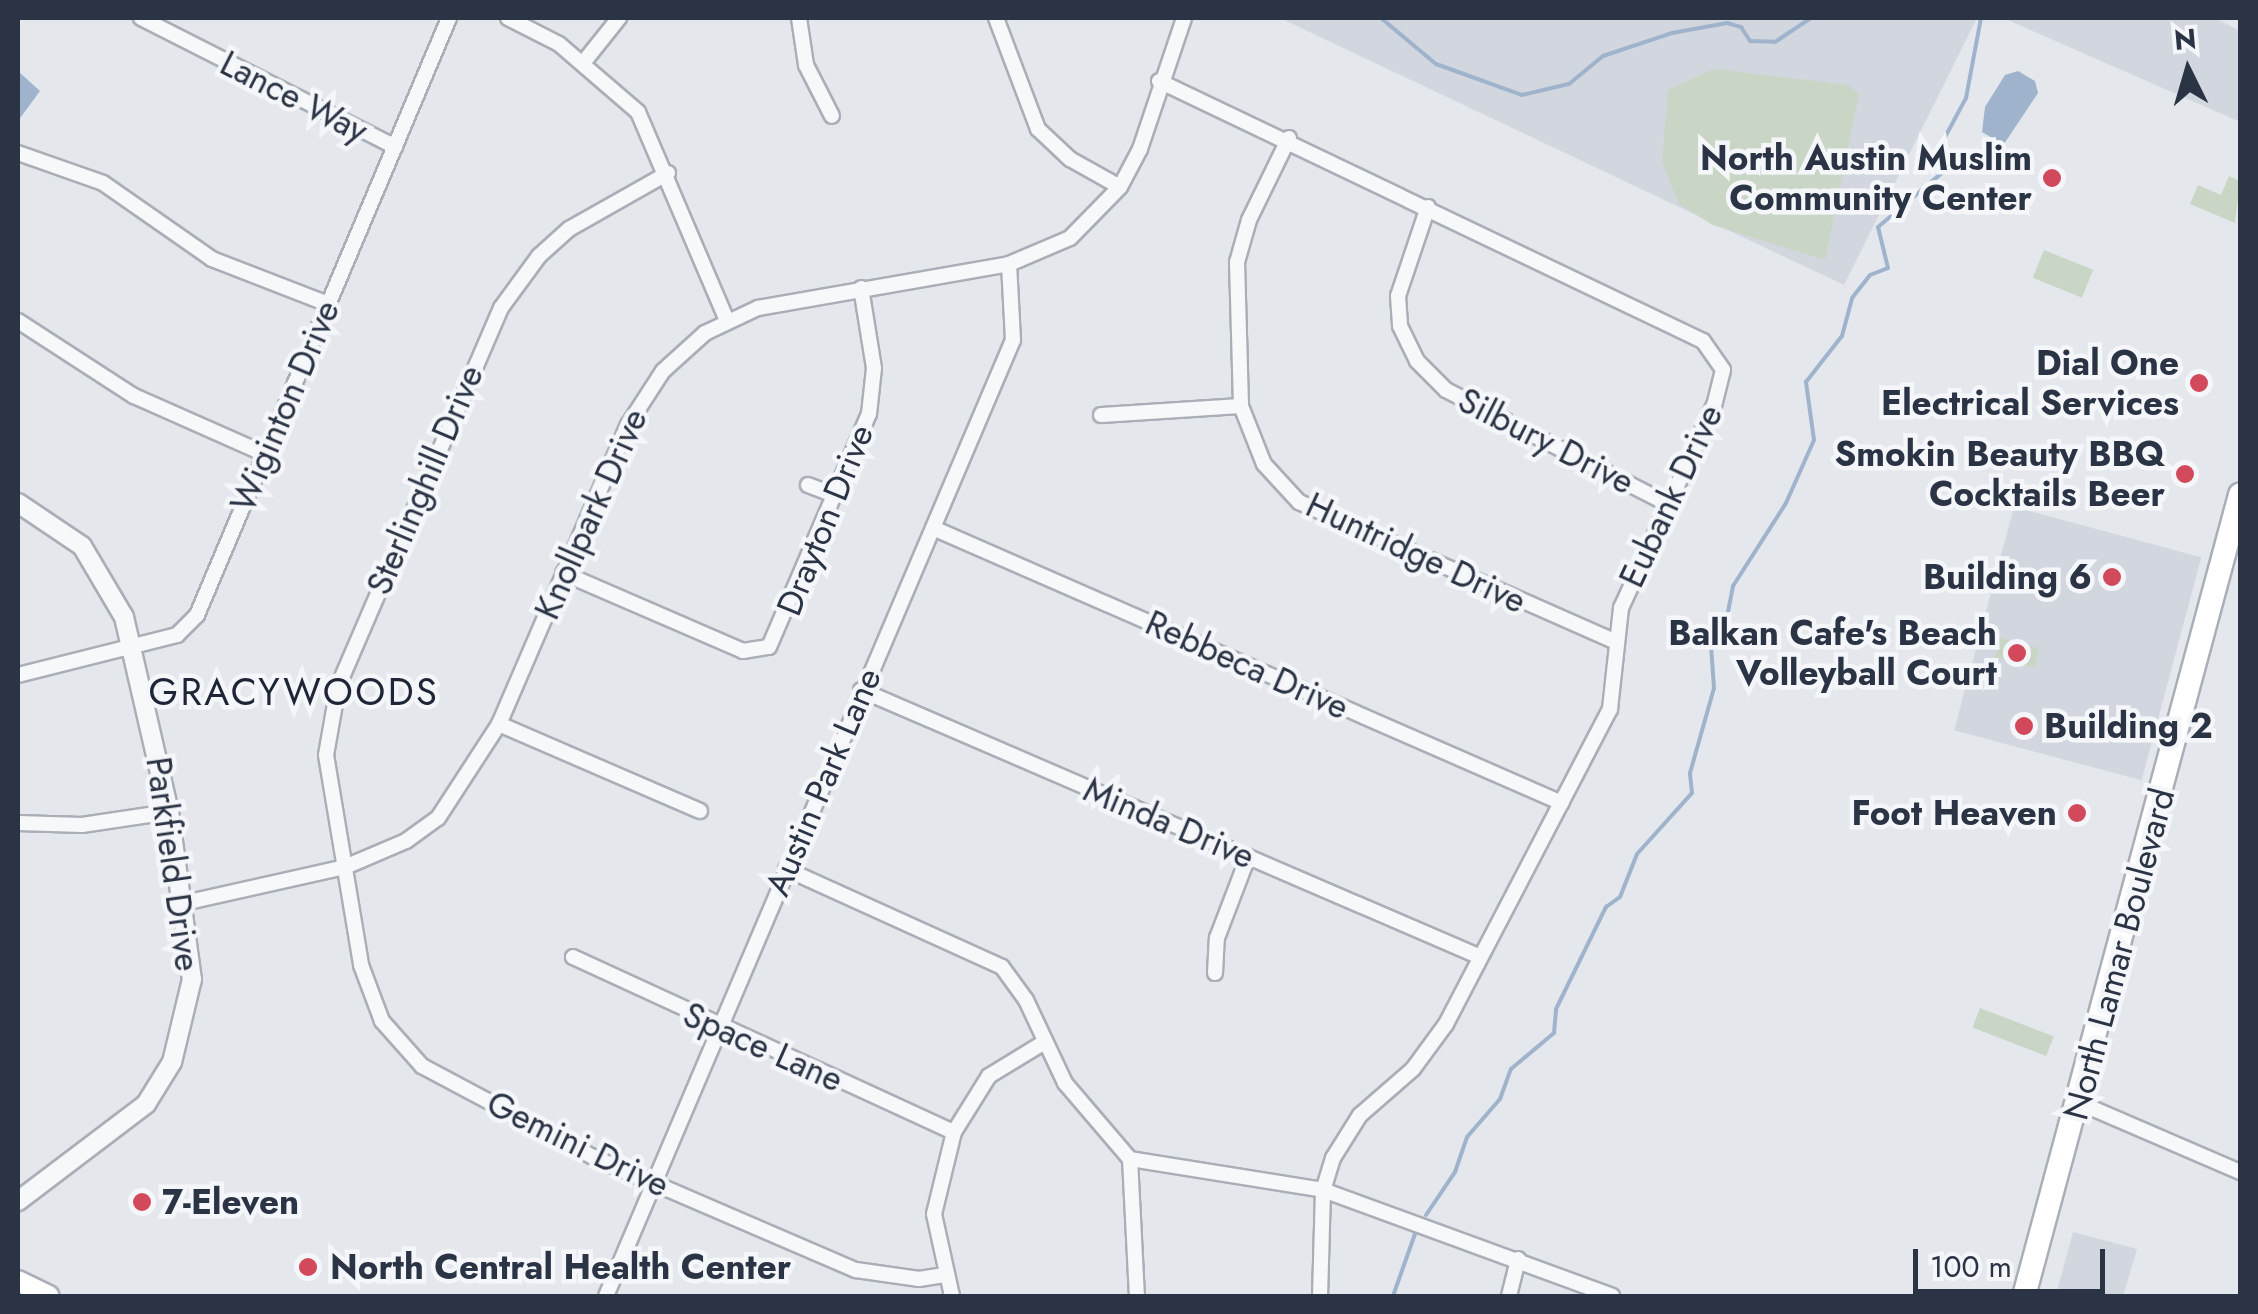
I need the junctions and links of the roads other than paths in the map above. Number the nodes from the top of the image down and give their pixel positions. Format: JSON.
{"nodes":[{"id":1,"x":141,"y":18,"type":"edge"},
{"id":2,"x":449,"y":18,"type":"edge"},
{"id":3,"x":508,"y":18,"type":"edge"},
{"id":4,"x":619,"y":18,"type":"edge"},
{"id":5,"x":799,"y":18,"type":"edge"},
{"id":6,"x":996,"y":18,"type":"edge"},
{"id":7,"x":1184,"y":18,"type":"edge"},
{"id":8,"x":583,"y":62,"type":"junction"},
{"id":9,"x":1159,"y":81,"type":"junction"},
{"id":10,"x":832,"y":116,"type":"dead end"},
{"id":11,"x":1289,"y":138,"type":"junction"},
{"id":12,"x":395,"y":147,"type":"junction"},
{"id":13,"x":18,"y":153,"type":"edge"},
{"id":14,"x":668,"y":173,"type":"junction"},
{"id":15,"x":1120,"y":187,"type":"junction"},
{"id":16,"x":1428,"y":207,"type":"junction"},
{"id":17,"x":1009,"y":264,"type":"junction"},
{"id":18,"x":861,"y":288,"type":"junction"},
{"id":19,"x":328,"y":304,"type":"junction"},
{"id":20,"x":18,"y":320,"type":"edge"},
{"id":21,"x":727,"y":321,"type":"junction"},
{"id":22,"x":1241,"y":406,"type":"junction"},
{"id":23,"x":1101,"y":415,"type":"dead end"},
{"id":24,"x":265,"y":454,"type":"junction"},
{"id":25,"x":808,"y":486,"type":"dead end"},
{"id":26,"x":834,"y":495,"type":"junction"},
{"id":27,"x":2240,"y":495,"type":"edge"},
{"id":28,"x":18,"y":502,"type":"edge"},
{"id":29,"x":1668,"y":504,"type":"junction"},
{"id":30,"x":933,"y":528,"type":"junction"},
{"id":31,"x":563,"y":574,"type":"junction"},
{"id":32,"x":1616,"y":642,"type":"junction"},
{"id":33,"x":134,"y":649,"type":"junction"},
{"id":34,"x":18,"y":675,"type":"edge"},
{"id":35,"x":861,"y":690,"type":"junction"},
{"id":36,"x":499,"y":724,"type":"junction"},
{"id":37,"x":1562,"y":803,"type":"junction"},
{"id":38,"x":700,"y":811,"type":"dead end"},
{"id":39,"x":169,"y":812,"type":"junction"},
{"id":40,"x":18,"y":823,"type":"edge"},
{"id":41,"x":1248,"y":857,"type":"junction"},
{"id":42,"x":345,"y":867,"type":"junction"},
{"id":43,"x":786,"y":869,"type":"junction"},
{"id":44,"x":184,"y":903,"type":"junction"},
{"id":45,"x":1478,"y":956,"type":"junction"},
{"id":46,"x":573,"y":957,"type":"dead end"},
{"id":47,"x":1214,"y":973,"type":"dead end"},
{"id":48,"x":718,"y":1028,"type":"junction"},
{"id":49,"x":1043,"y":1043,"type":"junction"},
{"id":50,"x":2080,"y":1103,"type":"junction"},
{"id":51,"x":954,"y":1132,"type":"junction"},
{"id":52,"x":1130,"y":1160,"type":"junction"},
{"id":53,"x":2240,"y":1172,"type":"edge"},
{"id":54,"x":654,"y":1184,"type":"junction"},
{"id":55,"x":1323,"y":1190,"type":"junction"},
{"id":56,"x":18,"y":1201,"type":"edge"},
{"id":57,"x":1518,"y":1259,"type":"junction"},
{"id":58,"x":943,"y":1275,"type":"junction"},
{"id":59,"x":18,"y":1281,"type":"edge"},
{"id":60,"x":49,"y":1296,"type":"edge"},
{"id":61,"x":606,"y":1296,"type":"edge"},
{"id":62,"x":952,"y":1296,"type":"edge"},
{"id":63,"x":1137,"y":1296,"type":"edge"},
{"id":64,"x":1320,"y":1296,"type":"edge"},
{"id":65,"x":1509,"y":1296,"type":"edge"},
{"id":66,"x":1612,"y":1296,"type":"edge"},
{"id":67,"x":2024,"y":1296,"type":"edge"}],
"edges":[{"from":1,"to":12,"type":"street","name":"Lance Way"},
{"from":2,"to":12,"type":"street","name":"Wiginton Drive"},
{"from":3,"to":8,"type":"street"},
{"from":4,"to":8,"type":"street"},
{"from":5,"to":10,"type":"street"},
{"from":6,"to":15,"type":"street"},
{"from":7,"to":9,"type":"street","name":"Knollpark Drive"},
{"from":8,"to":14,"type":"street"},
{"from":9,"to":11,"type":"street","name":"Eubank Drive"},
{"from":9,"to":15,"type":"street","name":"Knollpark Drive"},
{"from":11,"to":16,"type":"street","name":"Eubank Drive"},
{"from":11,"to":22,"type":"street","name":"Huntridge Drive"},
{"from":12,"to":19,"type":"street","name":"Wiginton Drive"},
{"from":13,"to":19,"type":"street"},
{"from":14,"to":21,"type":"street"},
{"from":14,"to":42,"type":"street","name":"Sterlinghill Drive"},
{"from":15,"to":17,"type":"street","name":"Knollpark Drive"},
{"from":16,"to":29,"type":"street","name":"Silbury Drive"},
{"from":16,"to":29,"type":"street","name":"Eubank Drive"},
{"from":17,"to":18,"type":"street","name":"Knollpark Drive"},
{"from":17,"to":30,"type":"street","name":"Austin Park Lane"},
{"from":18,"to":21,"type":"street","name":"Knollpark Drive"},
{"from":18,"to":26,"type":"street","name":"Drayton Drive"},
{"from":19,"to":24,"type":"street","name":"Wiginton Drive"},
{"from":20,"to":24,"type":"street"},
{"from":21,"to":31,"type":"street","name":"Knollpark Drive"},
{"from":22,"to":23,"type":"street"},
{"from":22,"to":32,"type":"street","name":"Huntridge Drive"},
{"from":24,"to":33,"type":"street","name":"Wiginton Drive"},
{"from":25,"to":26,"type":"street"},
{"from":26,"to":31,"type":"street","name":"Drayton Drive"},
{"from":27,"to":50,"type":"main road","name":"North Lamar Boulevard"},
{"from":28,"to":33,"type":"street","name":"Parkfield Drive"},
{"from":29,"to":32,"type":"street","name":"Eubank Drive"},
{"from":30,"to":35,"type":"street","name":"Austin Park Lane"},
{"from":30,"to":37,"type":"street","name":"Rebbeca Drive"},
{"from":31,"to":36,"type":"street","name":"Knollpark Drive"},
{"from":32,"to":37,"type":"street","name":"Eubank Drive"},
{"from":33,"to":34,"type":"street","name":"Wiginton Drive"},
{"from":33,"to":39,"type":"street","name":"Parkfield Drive"},
{"from":35,"to":41,"type":"street","name":"Minda Drive"},
{"from":35,"to":43,"type":"street","name":"Austin Park Lane"},
{"from":36,"to":38,"type":"street"},
{"from":36,"to":42,"type":"street","name":"Knollpark Drive"},
{"from":37,"to":45,"type":"street","name":"Eubank Drive"},
{"from":39,"to":40,"type":"street"},
{"from":39,"to":44,"type":"street","name":"Parkfield Drive"},
{"from":41,"to":45,"type":"street","name":"Minda Drive"},
{"from":41,"to":47,"type":"street"},
{"from":42,"to":44,"type":"street","name":"Knollpark Drive"},
{"from":42,"to":54,"type":"street","name":"Gemini Drive"},
{"from":43,"to":48,"type":"street","name":"Austin Park Lane"},
{"from":43,"to":49,"type":"street"},
{"from":44,"to":56,"type":"street","name":"Parkfield Drive"},
{"from":45,"to":55,"type":"street","name":"Eubank Drive"},
{"from":46,"to":48,"type":"street","name":"Space Lane"},
{"from":48,"to":51,"type":"street","name":"Space Lane"},
{"from":48,"to":54,"type":"street","name":"Austin Park Lane"},
{"from":49,"to":51,"type":"street"},
{"from":49,"to":52,"type":"street"},
{"from":50,"to":53,"type":"street"},
{"from":50,"to":67,"type":"main road","name":"North Lamar Boulevard"},
{"from":51,"to":58,"type":"street"},
{"from":52,"to":55,"type":"street"},
{"from":52,"to":63,"type":"street"},
{"from":54,"to":58,"type":"street","name":"Gemini Drive"},
{"from":54,"to":61,"type":"street","name":"Austin Park Lane"},
{"from":55,"to":57,"type":"street"},
{"from":55,"to":64,"type":"street","name":"Eubank Drive"},
{"from":57,"to":65,"type":"street"},
{"from":57,"to":66,"type":"street"},
{"from":58,"to":62,"type":"street"},
{"from":59,"to":60,"type":"main road"}]}
